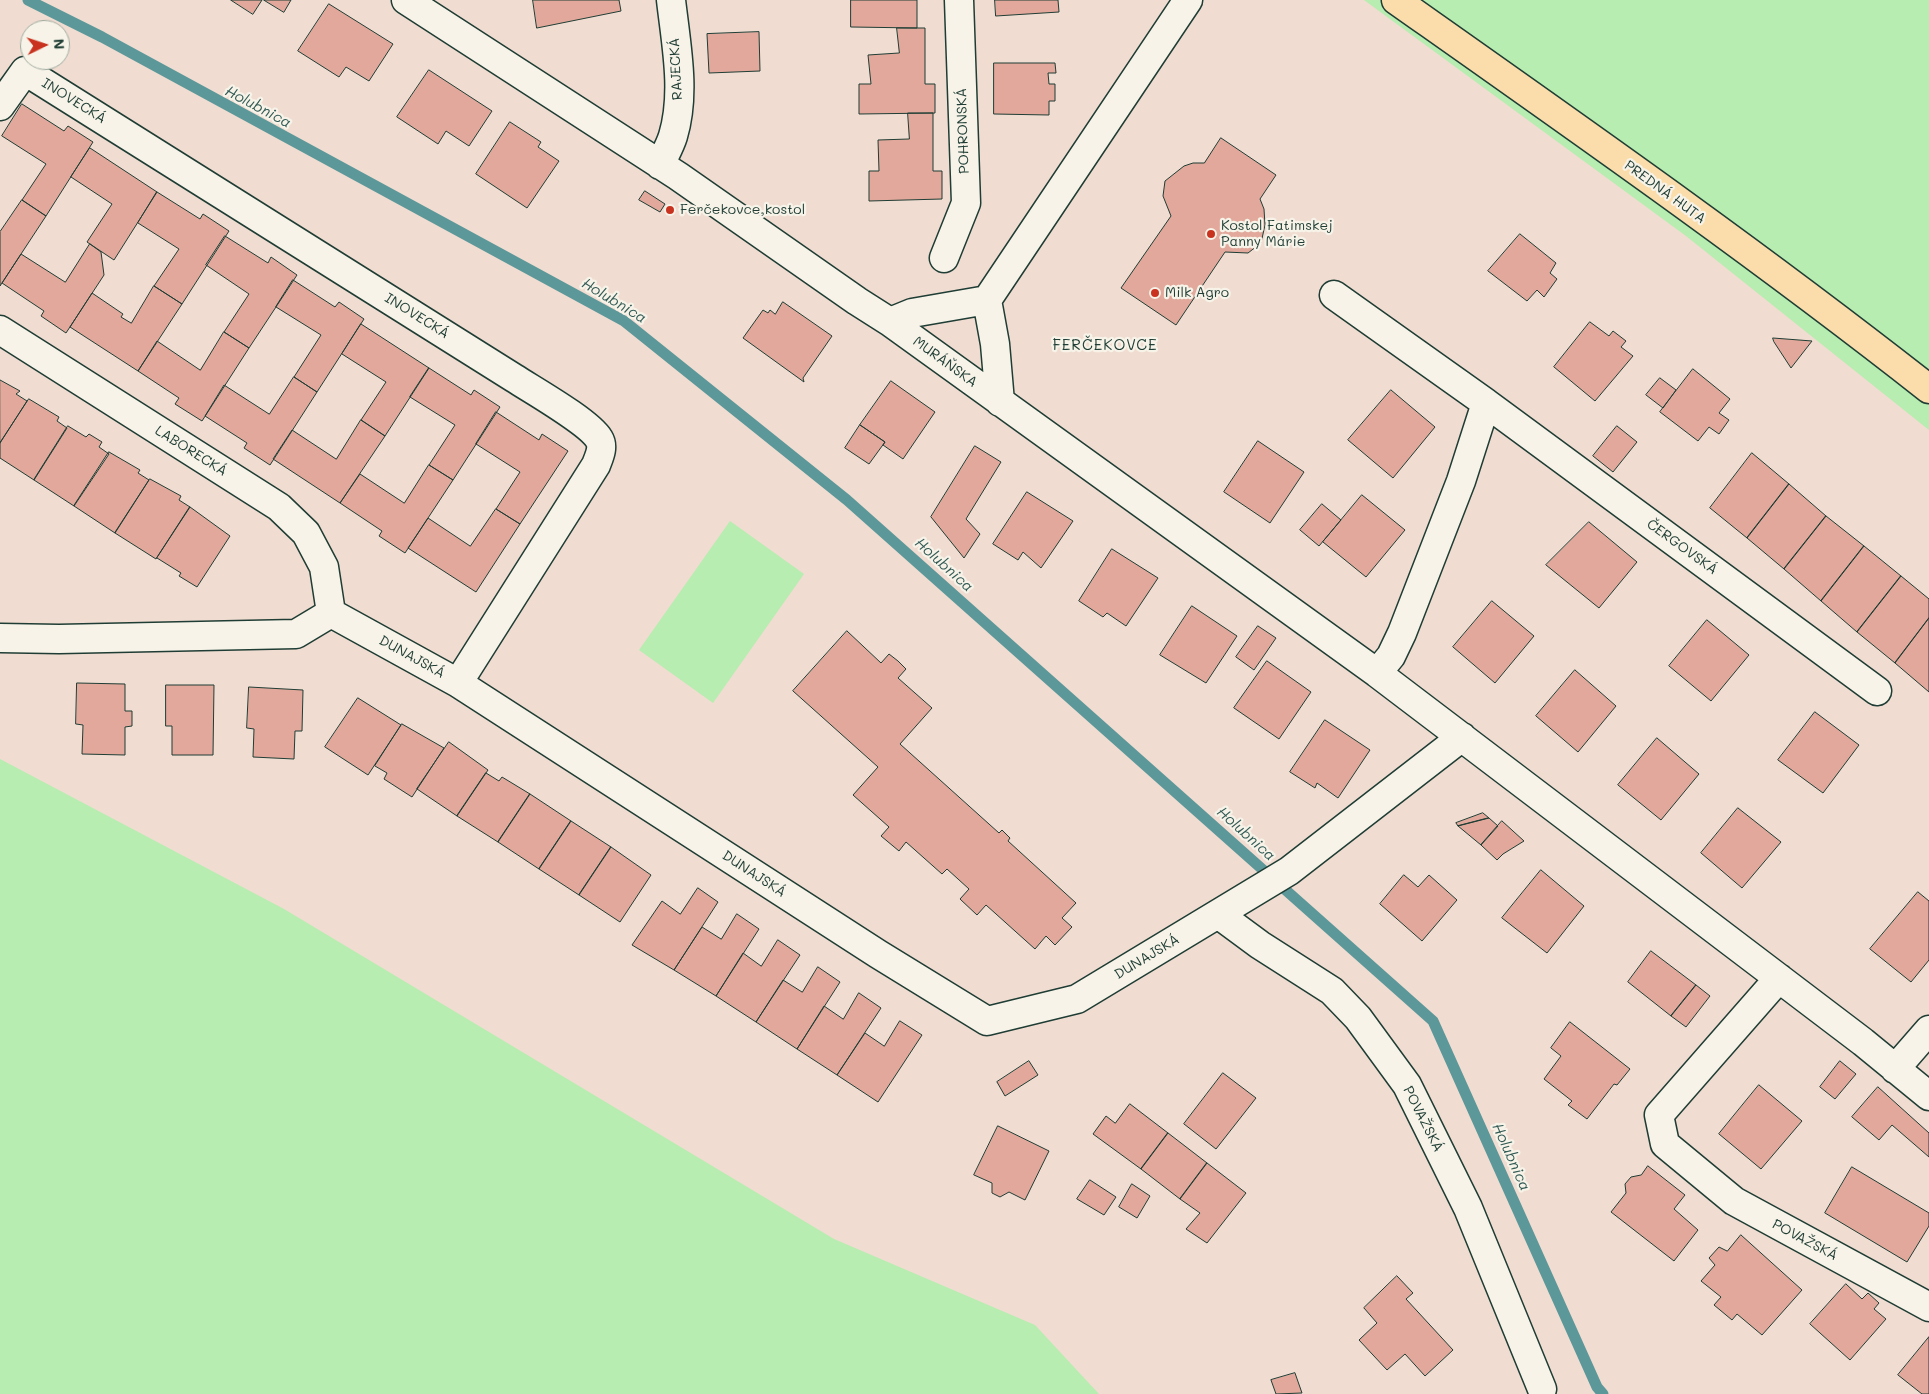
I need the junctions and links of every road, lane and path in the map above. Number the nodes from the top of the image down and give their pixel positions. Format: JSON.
{"nodes":[{"id":1,"x":406,"y":0,"type":"edge"},
{"id":2,"x":671,"y":0,"type":"edge"},
{"id":3,"x":960,"y":0,"type":"edge"},
{"id":4,"x":1188,"y":0,"type":"edge"},
{"id":5,"x":1396,"y":0,"type":"edge"},
{"id":6,"x":0,"y":106,"type":"edge"},
{"id":7,"x":660,"y":165,"type":"junction"},
{"id":8,"x":944,"y":258,"type":"dead end"},
{"id":9,"x":1334,"y":296,"type":"dead end"},
{"id":10,"x":987,"y":300,"type":"junction"},
{"id":11,"x":890,"y":322,"type":"junction"},
{"id":12,"x":0,"y":330,"type":"edge"},
{"id":13,"x":1929,"y":389,"type":"edge"},
{"id":14,"x":1000,"y":402,"type":"junction"},
{"id":15,"x":1486,"y":404,"type":"junction"},
{"id":16,"x":331,"y":613,"type":"junction"},
{"id":17,"x":0,"y":638,"type":"edge"},
{"id":18,"x":1377,"y":673,"type":"junction"},
{"id":19,"x":458,"y":683,"type":"junction"},
{"id":20,"x":1878,"y":691,"type":"dead end"},
{"id":21,"x":1462,"y":738,"type":"junction"},
{"id":22,"x":1218,"y":914,"type":"junction"},
{"id":23,"x":1779,"y":978,"type":"junction"},
{"id":24,"x":1929,"y":1030,"type":"edge"},
{"id":25,"x":1895,"y":1069,"type":"junction"},
{"id":26,"x":1929,"y":1096,"type":"edge"},
{"id":27,"x":1929,"y":1307,"type":"edge"},
{"id":28,"x":1542,"y":1389,"type":"dead end"}],
"edges":[{"from":1,"to":7,"type":"street","name":"MURÁŇSKA"},
{"from":2,"to":7,"type":"street","name":"RAJECKÁ"},
{"from":3,"to":8,"type":"street","name":"POHRONSKÁ"},
{"from":4,"to":10,"type":"street"},
{"from":5,"to":13,"type":"main road","name":"PREDNÁ HUTA"},
{"from":6,"to":19,"type":"street","name":"INOVECKÁ"},
{"from":7,"to":11,"type":"street","name":"MURÁŇSKA"},
{"from":9,"to":15,"type":"street","name":"ČERGOVSKÁ"},
{"from":10,"to":11,"type":"street"},
{"from":10,"to":14,"type":"street"},
{"from":11,"to":14,"type":"street","name":"MURÁŇSKA"},
{"from":12,"to":16,"type":"street","name":"LABORECKÁ"},
{"from":14,"to":18,"type":"street","name":"MURÁŇSKA"},
{"from":15,"to":18,"type":"street"},
{"from":15,"to":20,"type":"street","name":"ČERGOVSKÁ"},
{"from":16,"to":17,"type":"street"},
{"from":16,"to":19,"type":"street","name":"DUNAJSKÁ"},
{"from":18,"to":21,"type":"street","name":"MURÁŇSKA"},
{"from":19,"to":22,"type":"street","name":"DUNAJSKÁ"},
{"from":21,"to":22,"type":"street","name":"DUNAJSKÁ"},
{"from":21,"to":23,"type":"street","name":"MURÁŇSKA"},
{"from":22,"to":28,"type":"street","name":"POVAŽSKÁ"},
{"from":23,"to":25,"type":"street","name":"MURÁŇSKA"},
{"from":23,"to":27,"type":"street","name":"POVAŽSKÁ"},
{"from":24,"to":25,"type":"street"},
{"from":25,"to":26,"type":"street","name":"MURÁŇSKA"}]}
